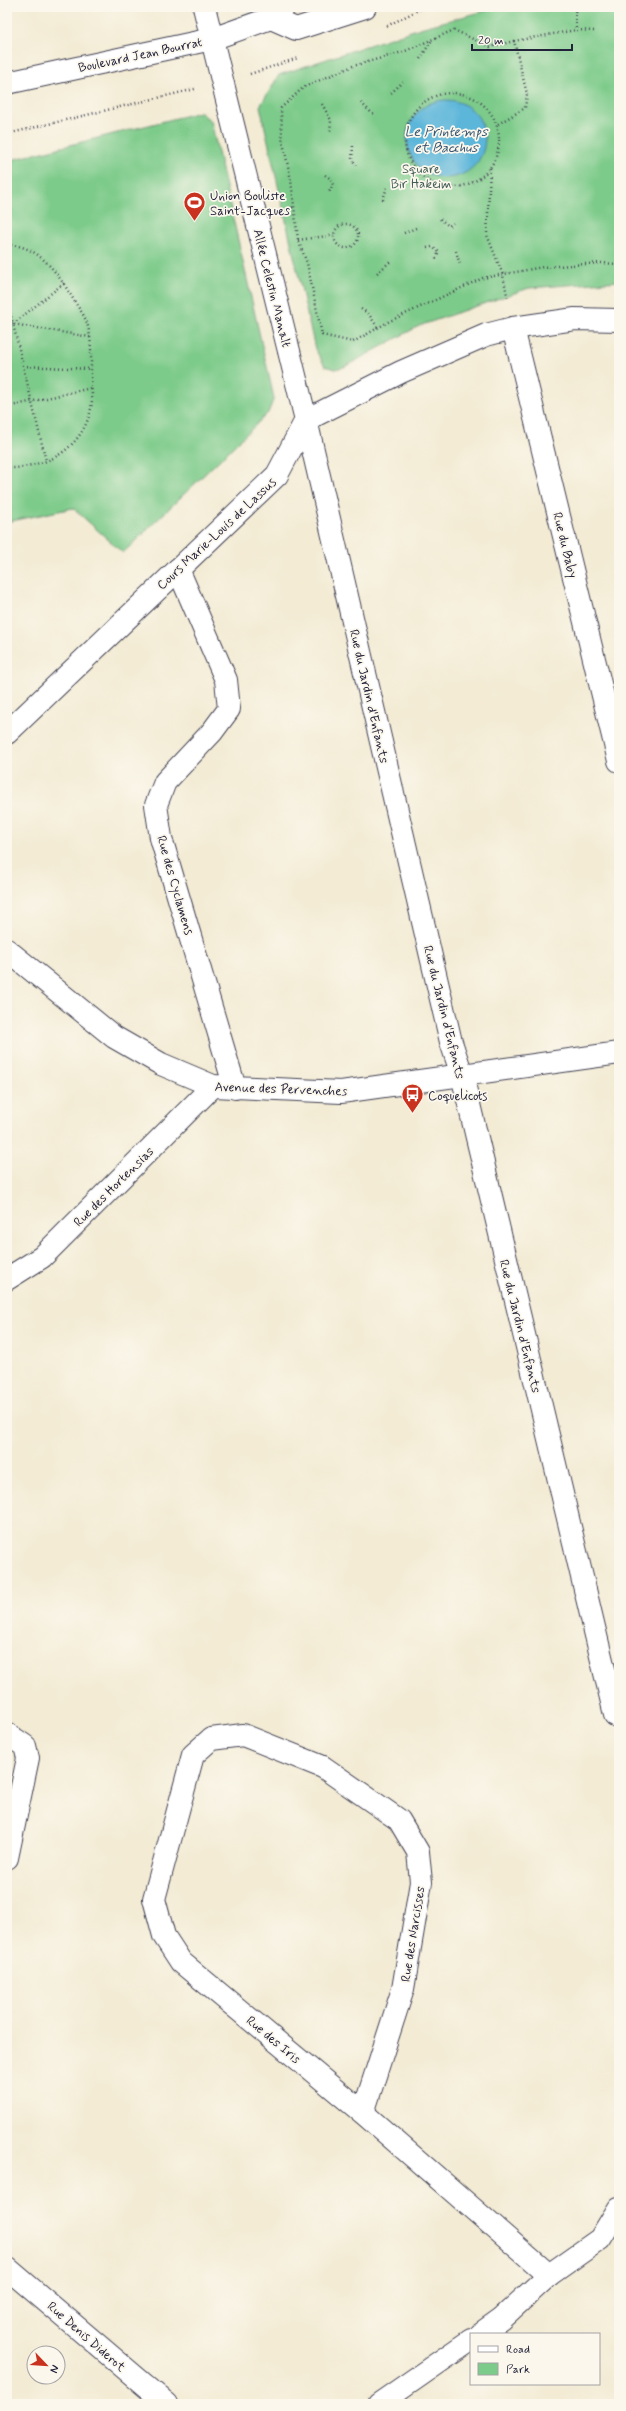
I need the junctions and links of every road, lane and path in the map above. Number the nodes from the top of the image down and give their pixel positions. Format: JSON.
{"nodes":[{"id":1,"x":204,"y":7,"type":"edge"},
{"id":2,"x":365,"y":7,"type":"edge"},
{"id":3,"x":575,"y":7,"type":"edge"},
{"id":4,"x":277,"y":13,"type":"edge"},
{"id":5,"x":576,"y":30,"type":"junction"},
{"id":6,"x":595,"y":31,"type":"dead end"},
{"id":7,"x":212,"y":39,"type":"junction"},
{"id":8,"x":432,"y":39,"type":"junction"},
{"id":9,"x":514,"y":40,"type":"junction"},
{"id":10,"x":420,"y":59,"type":"dead end"},
{"id":11,"x":223,"y":82,"type":"junction"},
{"id":12,"x":403,"y":82,"type":"dead end"},
{"id":13,"x":7,"y":83,"type":"edge"},
{"id":14,"x":391,"y":92,"type":"dead end"},
{"id":15,"x":361,"y":103,"type":"dead end"},
{"id":16,"x":322,"y":104,"type":"dead end"},
{"id":17,"x":374,"y":115,"type":"dead end"},
{"id":18,"x":498,"y":124,"type":"junction"},
{"id":19,"x":330,"y":132,"type":"dead end"},
{"id":20,"x":7,"y":134,"type":"edge"},
{"id":21,"x":353,"y":146,"type":"dead end"},
{"id":22,"x":356,"y":166,"type":"dead end"},
{"id":23,"x":490,"y":168,"type":"junction"},
{"id":24,"x":325,"y":175,"type":"dead end"},
{"id":25,"x":387,"y":187,"type":"dead end"},
{"id":26,"x":328,"y":194,"type":"dead end"},
{"id":27,"x":383,"y":200,"type":"dead end"},
{"id":28,"x":294,"y":207,"type":"junction"},
{"id":29,"x":283,"y":209,"type":"dead end"},
{"id":30,"x":440,"y":219,"type":"dead end"},
{"id":31,"x":453,"y":223,"type":"dead end"},
{"id":32,"x":416,"y":228,"type":"dead end"},
{"id":33,"x":404,"y":233,"type":"dead end"},
{"id":34,"x":334,"y":235,"type":"junction"},
{"id":35,"x":298,"y":240,"type":"junction"},
{"id":36,"x":7,"y":245,"type":"edge"},
{"id":37,"x":427,"y":248,"type":"dead end"},
{"id":38,"x":456,"y":251,"type":"dead end"},
{"id":39,"x":436,"y":260,"type":"dead end"},
{"id":40,"x":392,"y":261,"type":"dead end"},
{"id":41,"x":619,"y":264,"type":"edge"},
{"id":42,"x":460,"y":265,"type":"dead end"},
{"id":43,"x":377,"y":273,"type":"dead end"},
{"id":44,"x":503,"y":275,"type":"junction"},
{"id":45,"x":64,"y":283,"type":"junction"},
{"id":46,"x":7,"y":301,"type":"edge"},
{"id":47,"x":361,"y":309,"type":"dead end"},
{"id":48,"x":619,"y":320,"type":"edge"},
{"id":49,"x":7,"y":323,"type":"edge"},
{"id":50,"x":13,"y":324,"type":"junction"},
{"id":51,"x":7,"y":328,"type":"edge"},
{"id":52,"x":378,"y":328,"type":"junction"},
{"id":53,"x":513,"y":328,"type":"junction"},
{"id":54,"x":90,"y":337,"type":"junction"},
{"id":55,"x":23,"y":366,"type":"junction"},
{"id":56,"x":91,"y":369,"type":"junction"},
{"id":57,"x":91,"y":388,"type":"junction"},
{"id":58,"x":32,"y":402,"type":"junction"},
{"id":59,"x":7,"y":407,"type":"edge"},
{"id":60,"x":306,"y":420,"type":"junction"},
{"id":61,"x":46,"y":461,"type":"junction"},
{"id":62,"x":7,"y":467,"type":"edge"},
{"id":63,"x":178,"y":569,"type":"junction"},
{"id":64,"x":7,"y":733,"type":"edge"},
{"id":65,"x":619,"y":761,"type":"edge"},
{"id":66,"x":7,"y":950,"type":"edge"},
{"id":67,"x":619,"y":1053,"type":"edge"},
{"id":68,"x":462,"y":1075,"type":"junction"},
{"id":69,"x":213,"y":1086,"type":"junction"},
{"id":70,"x":235,"y":1088,"type":"junction"},
{"id":71,"x":7,"y":1278,"type":"edge"},
{"id":72,"x":619,"y":1717,"type":"edge"},
{"id":73,"x":7,"y":1734,"type":"edge"},
{"id":74,"x":211,"y":1739,"type":"joint"},
{"id":75,"x":7,"y":1858,"type":"edge"},
{"id":76,"x":363,"y":2113,"type":"junction"},
{"id":77,"x":619,"y":2208,"type":"edge"},
{"id":78,"x":7,"y":2268,"type":"edge"},
{"id":79,"x":549,"y":2275,"type":"junction"},
{"id":80,"x":481,"y":2333,"type":"edge"},
{"id":81,"x":470,"y":2341,"type":"edge"},
{"id":82,"x":167,"y":2404,"type":"edge"},
{"id":83,"x":379,"y":2404,"type":"edge"}],
"edges":[{"from":1,"to":7,"type":"street","name":"Allée Celestin Manalt"},
{"from":2,"to":4,"type":"street","name":"Boulevard Jean Bourrat"},
{"from":3,"to":5,"type":"path"},
{"from":4,"to":7,"type":"street","name":"Boulevard Jean Bourrat"},
{"from":5,"to":6,"type":"path"},
{"from":5,"to":9,"type":"path"},
{"from":7,"to":11,"type":"street","name":"Allée Celestin Manalt"},
{"from":7,"to":13,"type":"street","name":"Boulevard Jean Bourrat"},
{"from":8,"to":9,"type":"path"},
{"from":8,"to":10,"type":"path"},
{"from":8,"to":28,"type":"path"},
{"from":9,"to":18,"type":"path"},
{"from":11,"to":20,"type":"path"},
{"from":11,"to":60,"type":"street","name":"Allée Celestin Manalt"},
{"from":12,"to":14,"type":"path"},
{"from":15,"to":17,"type":"path"},
{"from":16,"to":19,"type":"path"},
{"from":18,"to":23,"type":"path"},
{"from":18,"to":23,"type":"path"},
{"from":21,"to":22,"type":"path"},
{"from":23,"to":44,"type":"path"},
{"from":24,"to":26,"type":"path"},
{"from":25,"to":27,"type":"path"},
{"from":28,"to":29,"type":"path"},
{"from":28,"to":35,"type":"path"},
{"from":30,"to":31,"type":"path"},
{"from":32,"to":33,"type":"path"},
{"from":34,"to":34,"type":"path"},
{"from":34,"to":35,"type":"path"},
{"from":35,"to":52,"type":"path"},
{"from":36,"to":45,"type":"path"},
{"from":37,"to":39,"type":"path"},
{"from":38,"to":42,"type":"path"},
{"from":40,"to":43,"type":"path"},
{"from":41,"to":44,"type":"path"},
{"from":44,"to":52,"type":"path"},
{"from":44,"to":53,"type":"path"},
{"from":45,"to":50,"type":"path"},
{"from":45,"to":54,"type":"path"},
{"from":46,"to":50,"type":"path"},
{"from":47,"to":52,"type":"path"},
{"from":48,"to":53,"type":"street"},
{"from":49,"to":50,"type":"path"},
{"from":50,"to":51,"type":"path"},
{"from":50,"to":54,"type":"path"},
{"from":50,"to":55,"type":"path"},
{"from":53,"to":60,"type":"street"},
{"from":53,"to":65,"type":"street","name":"Rue du Baby"},
{"from":54,"to":56,"type":"path"},
{"from":55,"to":56,"type":"path"},
{"from":55,"to":58,"type":"path"},
{"from":56,"to":57,"type":"path"},
{"from":57,"to":58,"type":"path"},
{"from":57,"to":61,"type":"path"},
{"from":58,"to":59,"type":"path"},
{"from":58,"to":61,"type":"path"},
{"from":60,"to":63,"type":"street","name":"Cours Marie-Louis de Lassus"},
{"from":60,"to":68,"type":"street","name":"Rue du Jardin d'Enfants"},
{"from":61,"to":62,"type":"path"},
{"from":63,"to":64,"type":"street","name":"Cours Marie-Louis de Lassus"},
{"from":63,"to":70,"type":"street","name":"Rue des Cyclamens"},
{"from":66,"to":69,"type":"street","name":"Avenue des Pervenches"},
{"from":67,"to":68,"type":"street","name":"Avenue des Pervenches"},
{"from":68,"to":70,"type":"street","name":"Avenue des Pervenches"},
{"from":68,"to":72,"type":"street","name":"Rue du Jardin d'Enfants"},
{"from":69,"to":70,"type":"street","name":"Avenue des Pervenches"},
{"from":69,"to":71,"type":"street","name":"Rue des Hortensias"},
{"from":73,"to":75,"type":"street"},
{"from":74,"to":76,"type":"street","name":"Rue des Iris"},
{"from":74,"to":76,"type":"street","name":"Rue des Narcisses"},
{"from":76,"to":79,"type":"street","name":"Rue des Iris"},
{"from":77,"to":79,"type":"street"},
{"from":78,"to":82,"type":"street","name":"Rue Denis Diderot"},
{"from":79,"to":80,"type":"street"},
{"from":81,"to":83,"type":"street"}]}
